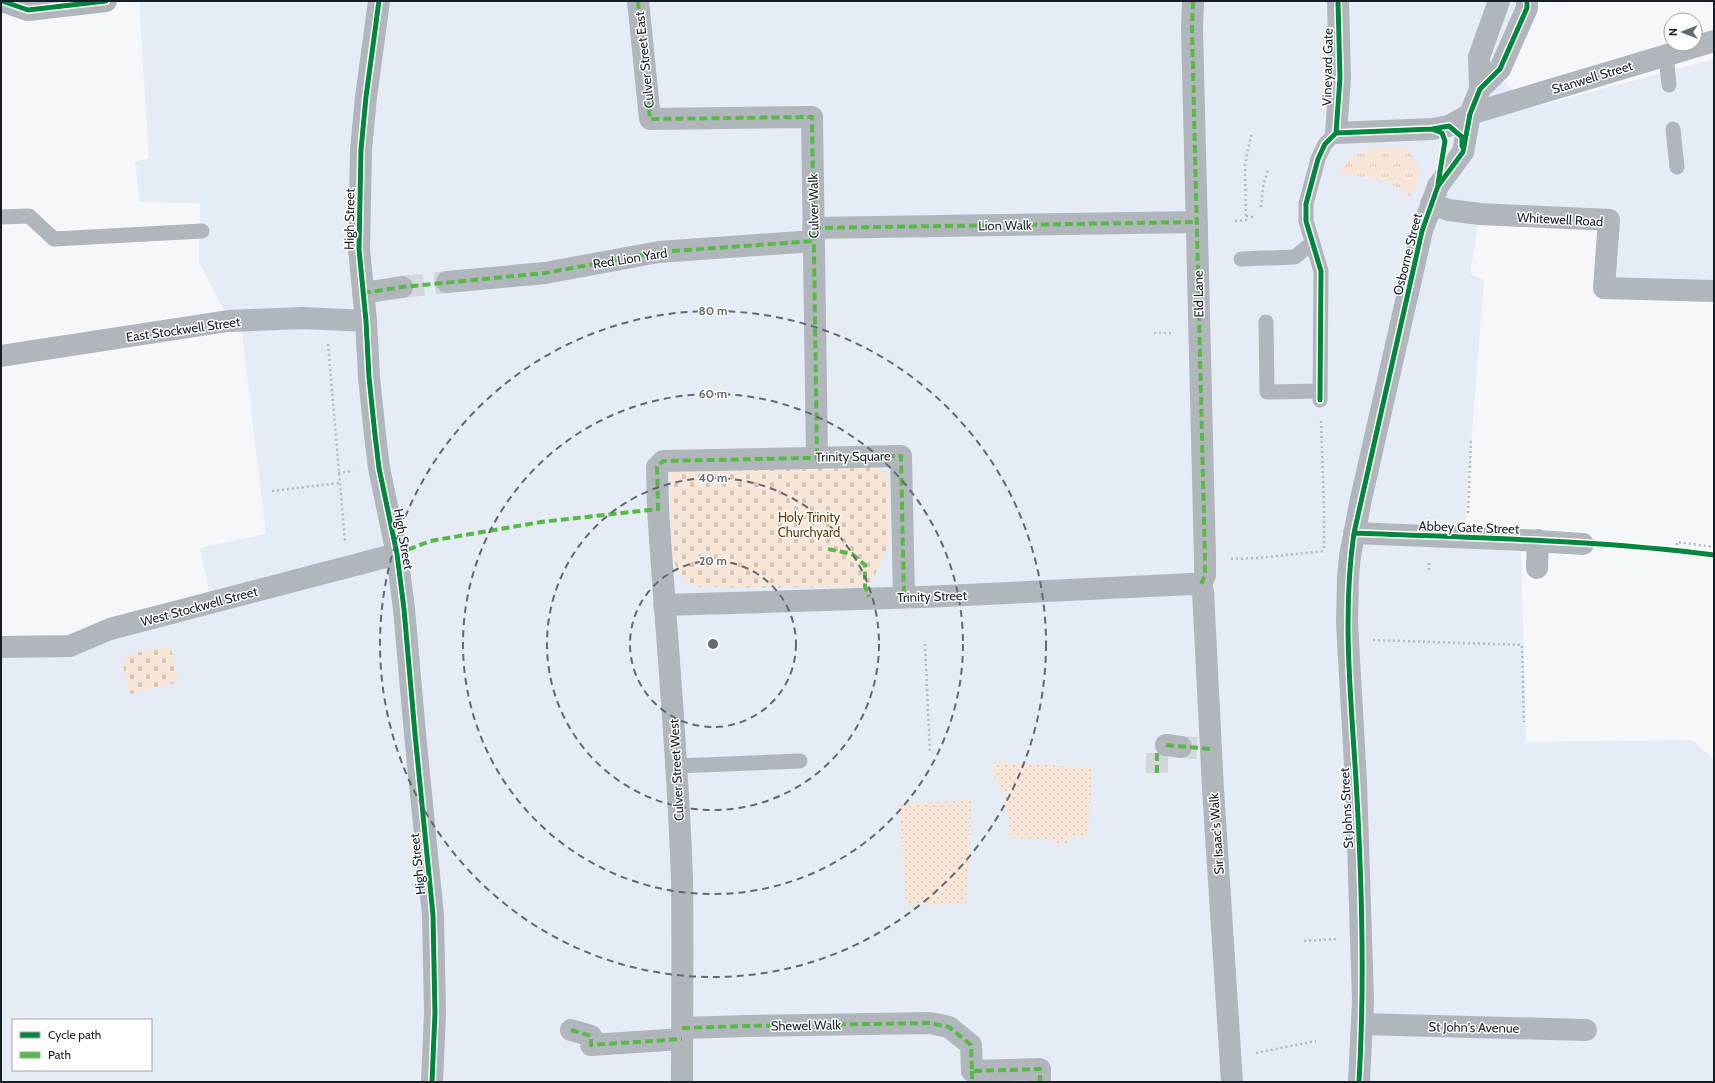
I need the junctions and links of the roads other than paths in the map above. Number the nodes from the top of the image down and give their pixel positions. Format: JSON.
{"nodes":[{"id":1,"x":2,"y":1,"type":"edge"},
{"id":2,"x":106,"y":1,"type":"edge"},
{"id":3,"x":376,"y":1,"type":"edge"},
{"id":4,"x":638,"y":1,"type":"edge"},
{"id":5,"x":1193,"y":1,"type":"edge"},
{"id":6,"x":1338,"y":1,"type":"edge"},
{"id":7,"x":1498,"y":1,"type":"edge"},
{"id":8,"x":1527,"y":1,"type":"edge"},
{"id":9,"x":1714,"y":41,"type":"edge"},
{"id":10,"x":1666,"y":55,"type":"junction"},
{"id":11,"x":1669,"y":85,"type":"dead end"},
{"id":12,"x":1480,"y":89,"type":"junction"},
{"id":13,"x":1470,"y":114,"type":"junction"},
{"id":14,"x":650,"y":119,"type":"joint"},
{"id":15,"x":1673,"y":129,"type":"dead end"},
{"id":16,"x":1336,"y":133,"type":"junction"},
{"id":17,"x":1677,"y":167,"type":"dead end"},
{"id":18,"x":1431,"y":204,"type":"junction"},
{"id":19,"x":1,"y":217,"type":"edge"},
{"id":20,"x":1197,"y":222,"type":"junction"},
{"id":21,"x":202,"y":231,"type":"dead end"},
{"id":22,"x":813,"y":235,"type":"junction"},
{"id":23,"x":1312,"y":243,"type":"junction"},
{"id":24,"x":1241,"y":259,"type":"dead end"},
{"id":25,"x":447,"y":282,"type":"tunnel mouth"},
{"id":26,"x":402,"y":287,"type":"tunnel mouth"},
{"id":27,"x":1714,"y":291,"type":"edge"},
{"id":28,"x":363,"y":293,"type":"junction"},
{"id":29,"x":366,"y":321,"type":"junction"},
{"id":30,"x":1266,"y":322,"type":"dead end"},
{"id":31,"x":1,"y":356,"type":"edge"},
{"id":32,"x":817,"y":457,"type":"junction"},
{"id":33,"x":663,"y":460,"type":"joint"},
{"id":34,"x":1354,"y":533,"type":"junction"},
{"id":35,"x":1538,"y":540,"type":"junction"},
{"id":36,"x":1583,"y":544,"type":"dead end"},
{"id":37,"x":397,"y":554,"type":"junction"},
{"id":38,"x":1537,"y":568,"type":"dead end"},
{"id":39,"x":1200,"y":586,"type":"junction"},
{"id":40,"x":904,"y":597,"type":"junction"},
{"id":41,"x":664,"y":605,"type":"junction"},
{"id":42,"x":1,"y":647,"type":"edge"},
{"id":43,"x":800,"y":761,"type":"dead end"},
{"id":44,"x":676,"y":766,"type":"junction"},
{"id":45,"x":1362,"y":1024,"type":"junction"},
{"id":46,"x":570,"y":1030,"type":"dead end"},
{"id":47,"x":1586,"y":1030,"type":"dead end"},
{"id":48,"x":682,"y":1034,"type":"junction"},
{"id":49,"x":972,"y":1076,"type":"edge"},
{"id":50,"x":432,"y":1082,"type":"edge"},
{"id":51,"x":682,"y":1082,"type":"edge"},
{"id":52,"x":1040,"y":1082,"type":"edge"},
{"id":53,"x":1232,"y":1082,"type":"edge"},
{"id":54,"x":1359,"y":1082,"type":"edge"}],
"edges":[{"from":1,"to":2,"type":"street"},
{"from":3,"to":28,"type":"street","name":"High Street"},
{"from":4,"to":14,"type":"street","name":"Culver Street East"},
{"from":5,"to":20,"type":"street","name":"Eld Lane"},
{"from":6,"to":16,"type":"street","name":"Vineyard Gate"},
{"from":7,"to":12,"type":"street","name":"Osborne Street"},
{"from":8,"to":12,"type":"street","name":"Osborne Street"},
{"from":9,"to":10,"type":"street","name":"Stanwell Street"},
{"from":10,"to":11,"type":"lane"},
{"from":10,"to":13,"type":"street","name":"Stanwell Street"},
{"from":12,"to":13,"type":"street","name":"Osborne Street"},
{"from":13,"to":16,"type":"street"},
{"from":13,"to":18,"type":"street","name":"Osborne Street"},
{"from":14,"to":22,"type":"street","name":"Culver Walk"},
{"from":15,"to":17,"type":"lane"},
{"from":16,"to":23,"type":"lane"},
{"from":18,"to":27,"type":"street","name":"Whitewell Road"},
{"from":18,"to":34,"type":"street","name":"Osborne Street"},
{"from":19,"to":21,"type":"lane"},
{"from":20,"to":22,"type":"street","name":"Lion Walk"},
{"from":20,"to":39,"type":"street","name":"Eld Lane"},
{"from":22,"to":25,"type":"street","name":"Red Lion Yard"},
{"from":22,"to":32,"type":"street","name":"Culver Walk"},
{"from":23,"to":24,"type":"lane"},
{"from":23,"to":30,"type":"lane"},
{"from":26,"to":28,"type":"street"},
{"from":28,"to":29,"type":"street","name":"High Street"},
{"from":29,"to":31,"type":"street","name":"East Stockwell Street"},
{"from":29,"to":37,"type":"street","name":"High Street"},
{"from":32,"to":33,"type":"street","name":"Trinity Square"},
{"from":32,"to":40,"type":"street","name":"Trinity Square"},
{"from":33,"to":41,"type":"street","name":"Culver Street West"},
{"from":34,"to":35,"type":"street","name":"Abbey Gate Street"},
{"from":34,"to":45,"type":"street","name":"St Johns Street"},
{"from":35,"to":36,"type":"street","name":"Abbey Gate Street"},
{"from":35,"to":38,"type":"street","name":"Abbey Gate Street"},
{"from":37,"to":42,"type":"street","name":"West Stockwell Street"},
{"from":37,"to":50,"type":"street","name":"High Street"},
{"from":39,"to":40,"type":"street","name":"Trinity Street"},
{"from":39,"to":53,"type":"street","name":"Sir Isaac's Walk"},
{"from":40,"to":41,"type":"street","name":"Trinity Street"},
{"from":41,"to":44,"type":"street","name":"Culver Street West"},
{"from":43,"to":44,"type":"lane"},
{"from":44,"to":48,"type":"street","name":"Culver Street West"},
{"from":45,"to":47,"type":"street","name":"St John's Avenue"},
{"from":45,"to":54,"type":"street","name":"St Johns Street"},
{"from":46,"to":48,"type":"street","name":"Shewel Walk"},
{"from":48,"to":49,"type":"street","name":"Shewel Walk"},
{"from":48,"to":51,"type":"street","name":"Culver Street West"},
{"from":49,"to":52,"type":"street"}]}
